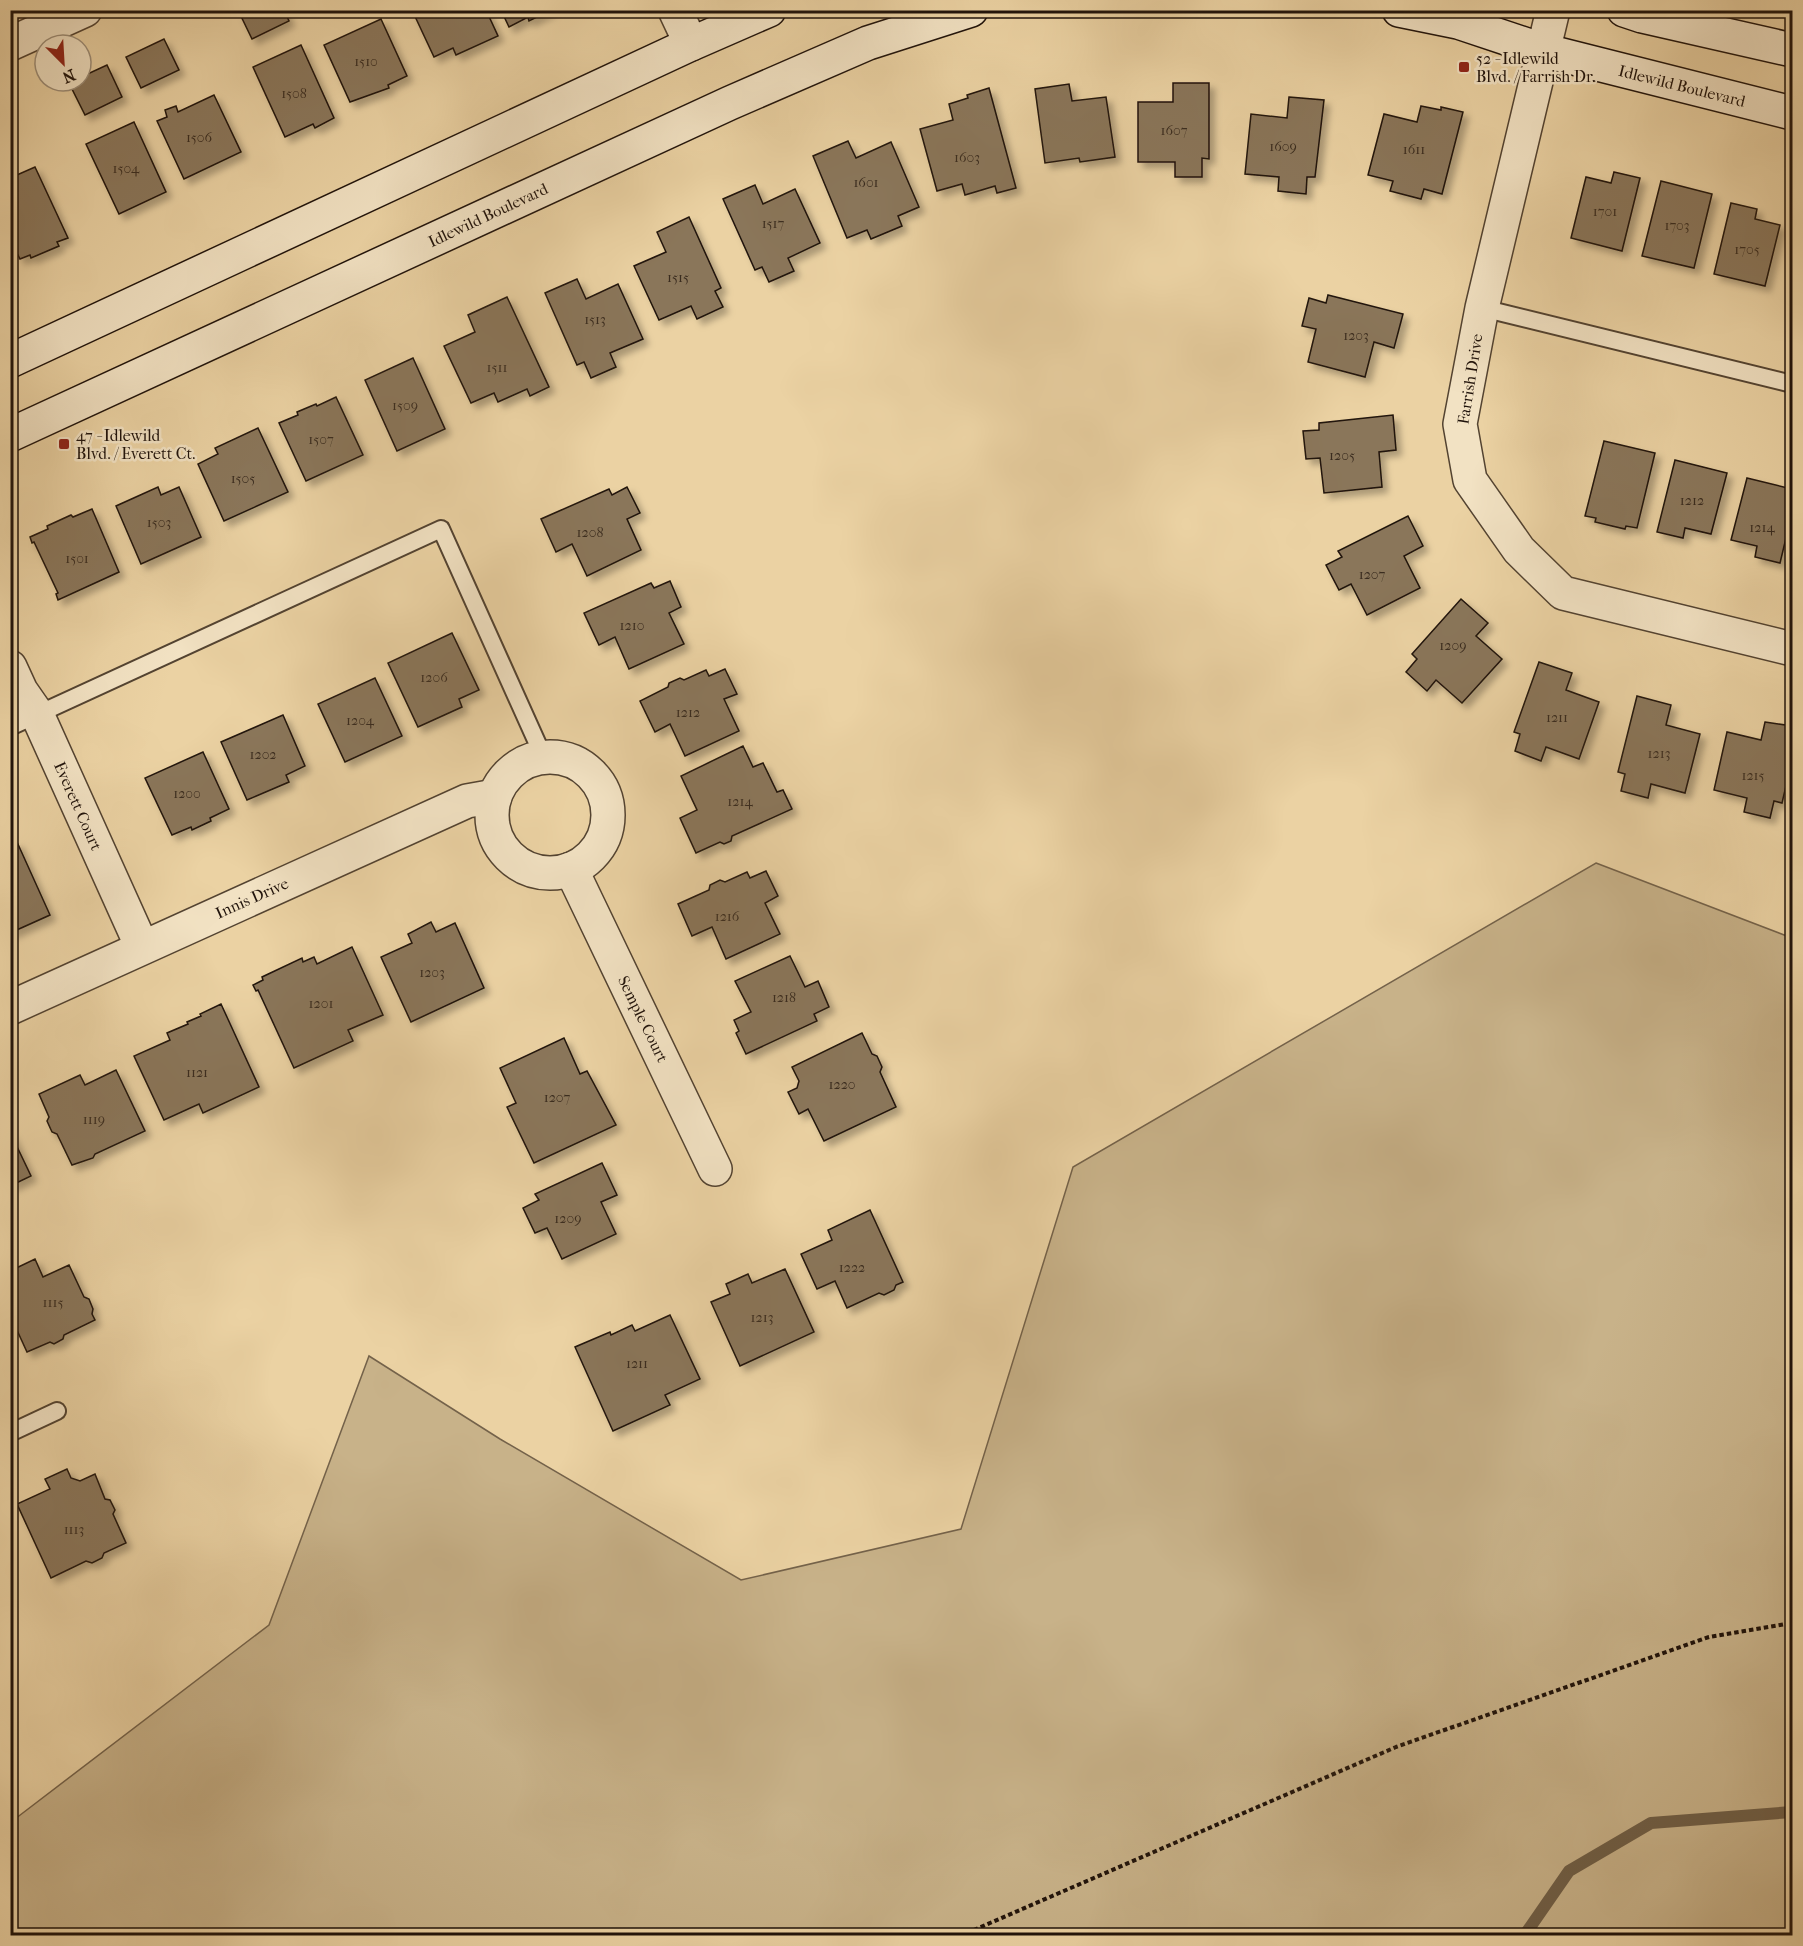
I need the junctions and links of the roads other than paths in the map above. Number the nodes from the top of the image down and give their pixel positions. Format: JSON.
{"nodes":[{"id":1,"x":86,"y":10,"type":"edge"},
{"id":2,"x":675,"y":10,"type":"edge"},
{"id":3,"x":770,"y":10,"type":"edge"},
{"id":4,"x":971,"y":10,"type":"edge"},
{"id":5,"x":1399,"y":10,"type":"edge"},
{"id":6,"x":1553,"y":10,"type":"edge"},
{"id":7,"x":1624,"y":10,"type":"edge"},
{"id":8,"x":10,"y":44,"type":"edge"},
{"id":9,"x":691,"y":44,"type":"junction"},
{"id":10,"x":1542,"y":50,"type":"junction"},
{"id":11,"x":1792,"y":50,"type":"edge"},
{"id":12,"x":1792,"y":113,"type":"edge"},
{"id":13,"x":1482,"y":308,"type":"junction"},
{"id":14,"x":10,"y":361,"type":"edge"},
{"id":15,"x":1792,"y":384,"type":"edge"},
{"id":16,"x":10,"y":435,"type":"edge"},
{"id":17,"x":1792,"y":649,"type":"edge"},
{"id":18,"x":10,"y":667,"type":"edge"},
{"id":19,"x":24,"y":720,"type":"edge"},
{"id":20,"x":544,"y":758,"type":"junction"},
{"id":21,"x":495,"y":796,"type":"junction"},
{"id":22,"x":571,"y":869,"type":"junction"},
{"id":23,"x":142,"y":947,"type":"junction"},
{"id":24,"x":10,"y":1008,"type":"edge"},
{"id":25,"x":715,"y":1169,"type":"dead end"},
{"id":26,"x":57,"y":1411,"type":"dead end"},
{"id":27,"x":10,"y":1433,"type":"edge"}],
"edges":[{"from":1,"to":8,"type":"street"},
{"from":2,"to":9,"type":"street"},
{"from":3,"to":9,"type":"street"},
{"from":4,"to":16,"type":"street","name":"Idlewild Boulevard"},
{"from":5,"to":10,"type":"street","name":"Idlewild Boulevard"},
{"from":6,"to":10,"type":"street","name":"Farrish Drive"},
{"from":7,"to":11,"type":"street"},
{"from":9,"to":14,"type":"street"},
{"from":10,"to":12,"type":"street","name":"Idlewild Boulevard"},
{"from":10,"to":13,"type":"street","name":"Farrish Drive"},
{"from":13,"to":15,"type":"lane"},
{"from":13,"to":17,"type":"street","name":"Farrish Drive"},
{"from":18,"to":19,"type":"street","name":"Everett Court"},
{"from":19,"to":20,"type":"lane"},
{"from":19,"to":23,"type":"street","name":"Everett Court"},
{"from":20,"to":21,"type":"street"},
{"from":20,"to":22,"type":"street"},
{"from":21,"to":22,"type":"street"},
{"from":21,"to":23,"type":"street","name":"Innis Drive"},
{"from":22,"to":25,"type":"street","name":"Semple Court"},
{"from":23,"to":24,"type":"street","name":"Innis Drive"},
{"from":26,"to":27,"type":"lane"}]}
